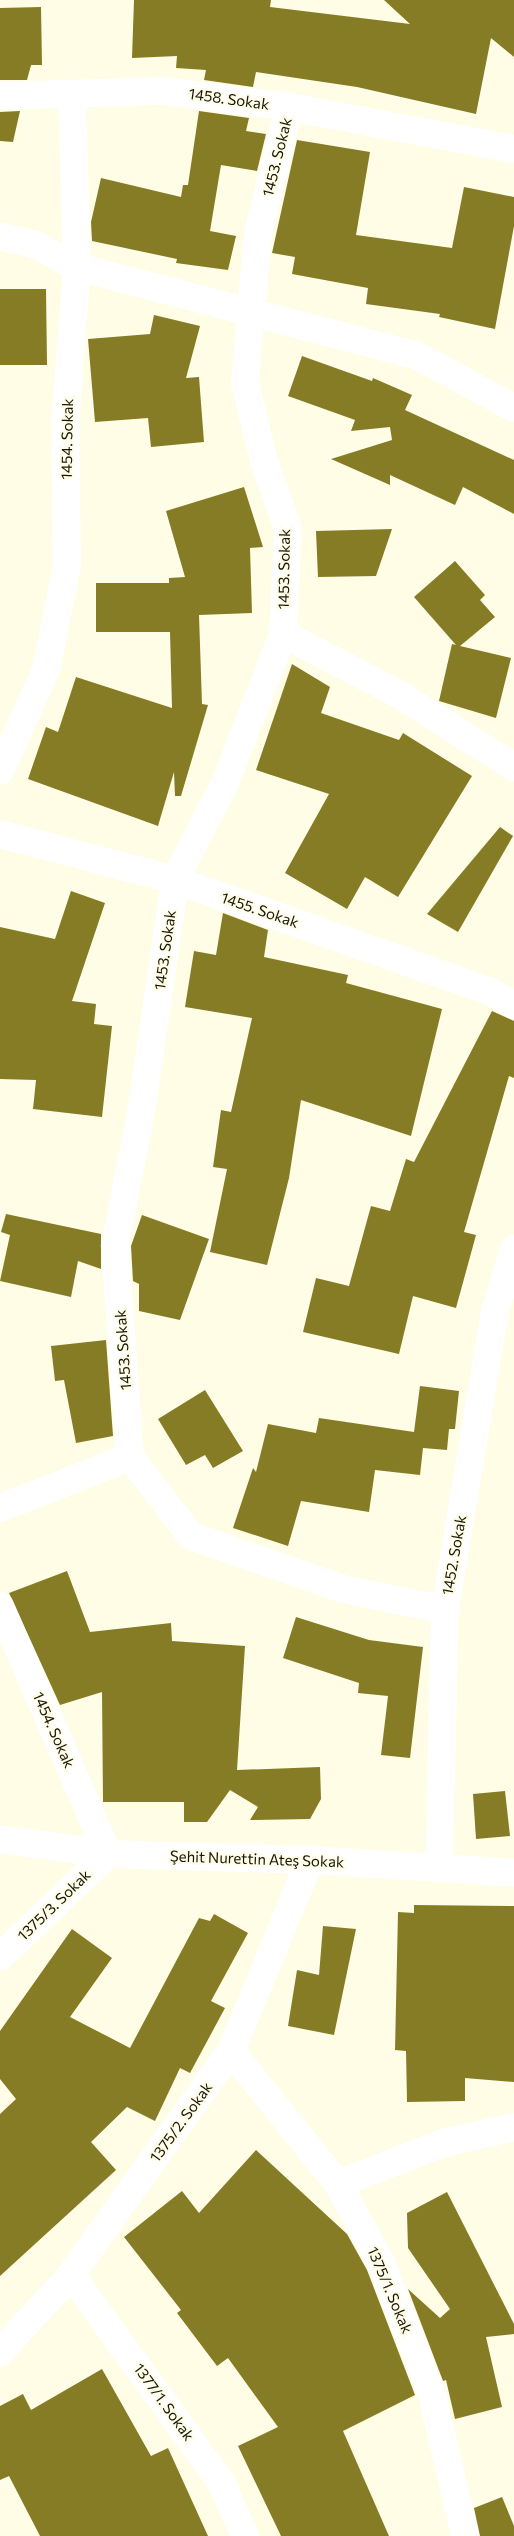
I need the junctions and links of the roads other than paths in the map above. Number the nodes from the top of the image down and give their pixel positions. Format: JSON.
{"nodes":[{"id":1,"x":72,"y":94,"type":"junction"},
{"id":2,"x":0,"y":96,"type":"edge"},
{"id":3,"x":289,"y":107,"type":"junction"},
{"id":4,"x":514,"y":149,"type":"edge"},
{"id":5,"x":0,"y":236,"type":"edge"},
{"id":6,"x":77,"y":267,"type":"junction"},
{"id":7,"x":249,"y":314,"type":"junction"},
{"id":8,"x":514,"y":408,"type":"edge"},
{"id":9,"x":283,"y":634,"type":"junction"},
{"id":10,"x":514,"y":767,"type":"edge"},
{"id":11,"x":0,"y":771,"type":"edge"},
{"id":12,"x":0,"y":834,"type":"edge"},
{"id":13,"x":175,"y":880,"type":"junction"},
{"id":14,"x":514,"y":1005,"type":"edge"},
{"id":15,"x":514,"y":1249,"type":"edge"},
{"id":16,"x":130,"y":1458,"type":"junction"},
{"id":17,"x":0,"y":1508,"type":"edge"},
{"id":18,"x":0,"y":1606,"type":"edge"},
{"id":19,"x":445,"y":1610,"type":"junction"},
{"id":20,"x":0,"y":1839,"type":"edge"},
{"id":21,"x":108,"y":1854,"type":"junction"},
{"id":22,"x":310,"y":1860,"type":"junction"},
{"id":23,"x":439,"y":1867,"type":"junction"},
{"id":24,"x":514,"y":1873,"type":"edge"},
{"id":25,"x":0,"y":1957,"type":"edge"},
{"id":26,"x":232,"y":2051,"type":"junction"},
{"id":27,"x":514,"y":2127,"type":"edge"},
{"id":28,"x":338,"y":2184,"type":"junction"},
{"id":29,"x":71,"y":2275,"type":"junction"},
{"id":30,"x":0,"y":2352,"type":"edge"},
{"id":31,"x":245,"y":2536,"type":"edge"},
{"id":32,"x":466,"y":2536,"type":"edge"}],
"edges":[{"from":1,"to":2,"type":"street","name":"1458. Sokak"},
{"from":1,"to":3,"type":"street","name":"1458. Sokak"},
{"from":1,"to":6,"type":"street","name":"1454. Sokak"},
{"from":3,"to":4,"type":"street","name":"1458. Sokak"},
{"from":3,"to":7,"type":"street","name":"1453. Sokak"},
{"from":5,"to":6,"type":"street"},
{"from":6,"to":7,"type":"street"},
{"from":6,"to":11,"type":"street","name":"1454. Sokak"},
{"from":7,"to":8,"type":"street"},
{"from":7,"to":9,"type":"street","name":"1453. Sokak"},
{"from":9,"to":10,"type":"street"},
{"from":9,"to":13,"type":"street","name":"1453. Sokak"},
{"from":12,"to":13,"type":"street","name":"1455. Sokak"},
{"from":13,"to":14,"type":"street","name":"1455. Sokak"},
{"from":13,"to":16,"type":"street","name":"1453. Sokak"},
{"from":15,"to":19,"type":"street","name":"1452. Sokak"},
{"from":16,"to":17,"type":"street"},
{"from":16,"to":19,"type":"street"},
{"from":18,"to":21,"type":"street","name":"1454. Sokak"},
{"from":19,"to":23,"type":"street","name":"1452. Sokak"},
{"from":20,"to":21,"type":"street","name":"Şehit Nurettin Ateş Sokak"},
{"from":21,"to":22,"type":"street","name":"Şehit Nurettin Ateş Sokak"},
{"from":21,"to":25,"type":"street","name":"1375/3. Sokak"},
{"from":22,"to":23,"type":"street","name":"Şehit Nurettin Ateş Sokak"},
{"from":22,"to":26,"type":"street","name":"1375/2. Sokak"},
{"from":23,"to":24,"type":"street","name":"Şehit Nurettin Ateş Sokak"},
{"from":26,"to":28,"type":"street","name":"1375/1. Sokak"},
{"from":26,"to":29,"type":"street","name":"1375/2. Sokak"},
{"from":27,"to":28,"type":"street"},
{"from":28,"to":32,"type":"street","name":"1375/1. Sokak"},
{"from":29,"to":30,"type":"street","name":"1375/2. Sokak"},
{"from":29,"to":31,"type":"street","name":"1377/1. Sokak"}]}
